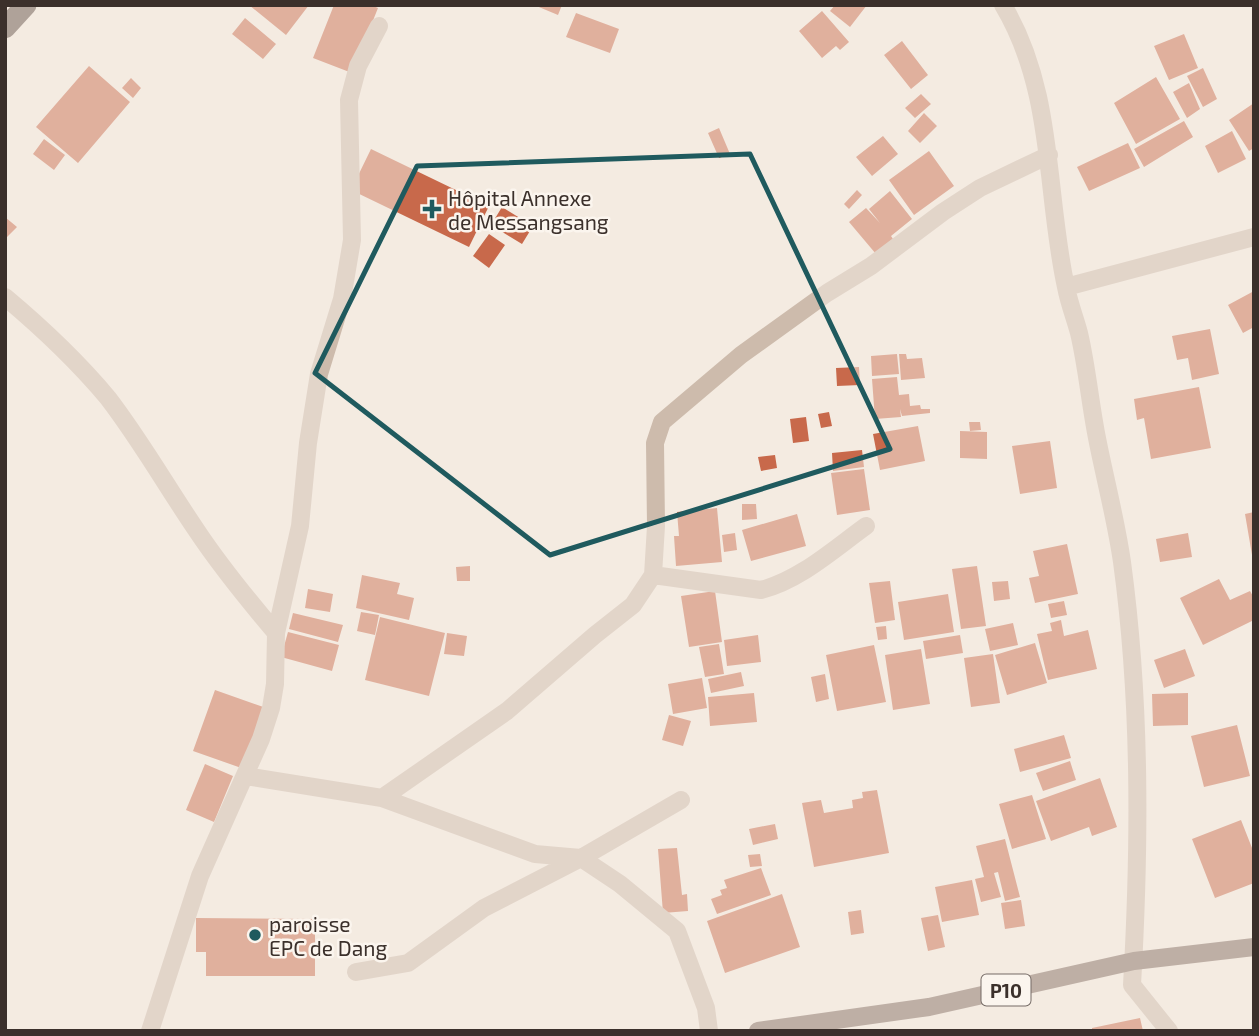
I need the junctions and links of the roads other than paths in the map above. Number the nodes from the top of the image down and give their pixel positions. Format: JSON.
{"nodes":[{"id":1,"x":26,"y":5,"type":"edge"},
{"id":2,"x":1003,"y":5,"type":"edge"},
{"id":3,"x":379,"y":26,"type":"dead end"},
{"id":4,"x":5,"y":28,"type":"edge"},
{"id":5,"x":1049,"y":155,"type":"junction"},
{"id":6,"x":1254,"y":237,"type":"edge"},
{"id":7,"x":1066,"y":287,"type":"junction"},
{"id":8,"x":5,"y":297,"type":"edge"},
{"id":9,"x":866,"y":526,"type":"dead end"},
{"id":10,"x":653,"y":575,"type":"junction"},
{"id":11,"x":276,"y":632,"type":"junction"},
{"id":12,"x":246,"y":776,"type":"junction"},
{"id":13,"x":382,"y":798,"type":"junction"},
{"id":14,"x":681,"y":800,"type":"dead end"},
{"id":15,"x":581,"y":858,"type":"junction"},
{"id":16,"x":1254,"y":947,"type":"edge"},
{"id":17,"x":1134,"y":961,"type":"junction"},
{"id":18,"x":356,"y":972,"type":"dead end"},
{"id":19,"x":150,"y":1031,"type":"edge"},
{"id":20,"x":709,"y":1031,"type":"edge"},
{"id":21,"x":758,"y":1031,"type":"edge"},
{"id":22,"x":1169,"y":1031,"type":"edge"}],
"edges":[{"from":1,"to":4,"type":"highway"},
{"from":2,"to":5,"type":"street"},
{"from":3,"to":11,"type":"street"},
{"from":5,"to":7,"type":"street"},
{"from":5,"to":10,"type":"street"},
{"from":6,"to":7,"type":"street"},
{"from":7,"to":17,"type":"street"},
{"from":8,"to":11,"type":"street"},
{"from":9,"to":10,"type":"street"},
{"from":10,"to":13,"type":"street"},
{"from":11,"to":12,"type":"street"},
{"from":12,"to":13,"type":"street"},
{"from":12,"to":19,"type":"street"},
{"from":13,"to":15,"type":"street"},
{"from":14,"to":15,"type":"street"},
{"from":15,"to":18,"type":"street"},
{"from":15,"to":20,"type":"street"},
{"from":16,"to":17,"type":"main road","number":"P10"},
{"from":17,"to":21,"type":"main road","number":"P10"},
{"from":17,"to":22,"type":"street"}]}
